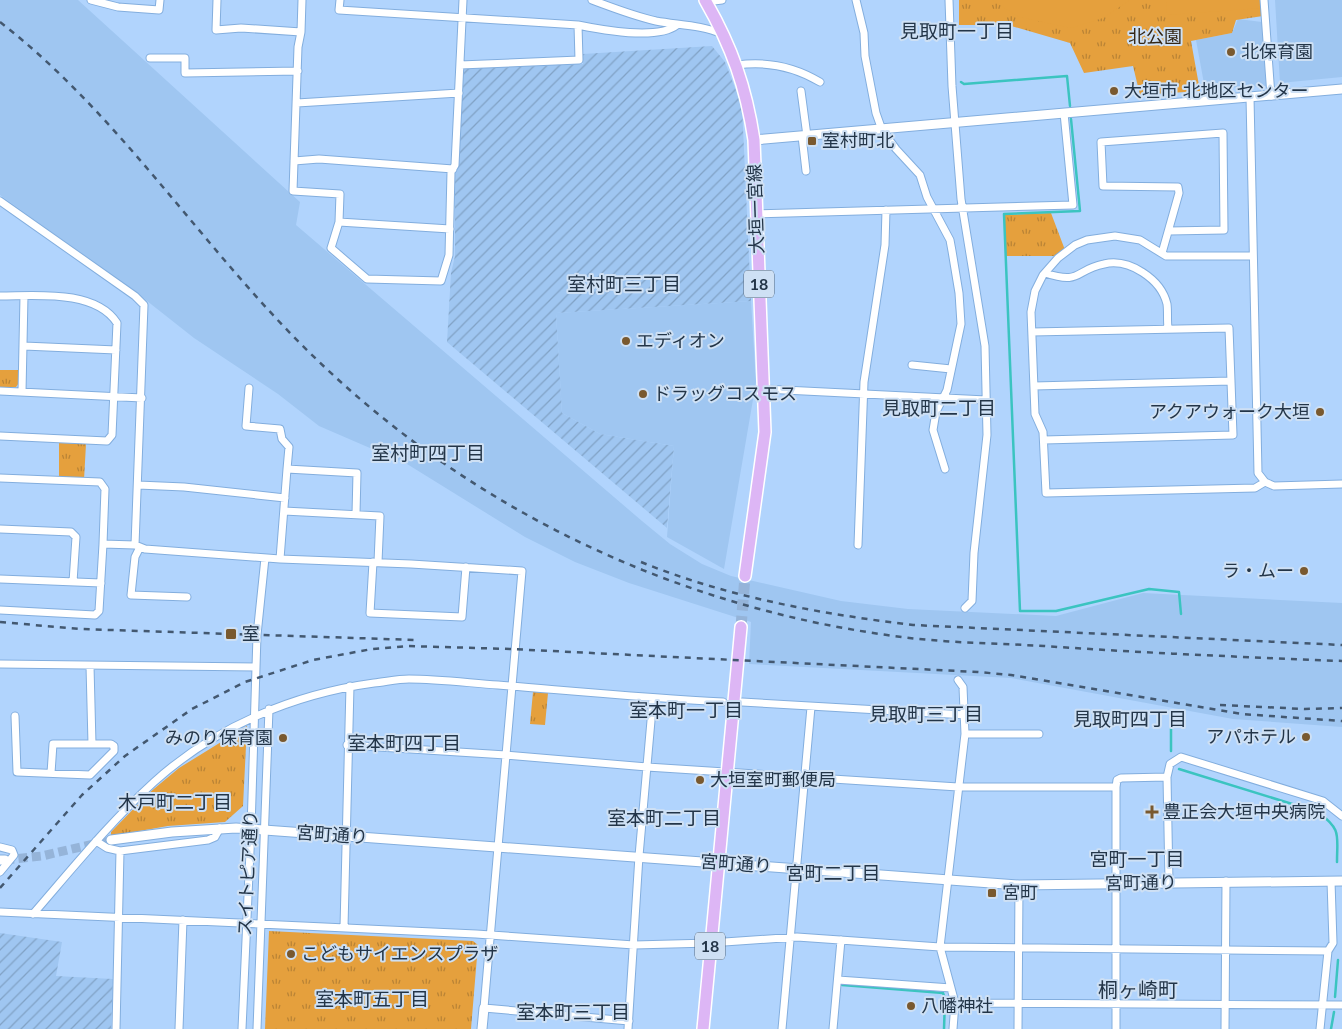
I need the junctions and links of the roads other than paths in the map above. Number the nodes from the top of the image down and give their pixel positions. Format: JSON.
{"nodes":[{"id":1,"x":91,"y":0,"type":"edge"},
{"id":2,"x":160,"y":0,"type":"edge"},
{"id":3,"x":217,"y":0,"type":"edge"},
{"id":4,"x":302,"y":0,"type":"edge"},
{"id":5,"x":340,"y":0,"type":"edge"},
{"id":6,"x":463,"y":0,"type":"edge"},
{"id":7,"x":592,"y":0,"type":"edge"},
{"id":8,"x":722,"y":0,"type":"edge"},
{"id":9,"x":856,"y":0,"type":"edge"},
{"id":10,"x":949,"y":0,"type":"edge"},
{"id":11,"x":1264,"y":0,"type":"edge"},
{"id":12,"x":706,"y":1,"type":"edge"},
{"id":13,"x":462,"y":16,"type":"junction"},
{"id":14,"x":677,"y":24,"type":"junction"},
{"id":15,"x":578,"y":25,"type":"junction"},
{"id":16,"x":301,"y":32,"type":"junction"},
{"id":17,"x":725,"y":36,"type":"junction"},
{"id":18,"x":150,"y":58,"type":"dead end"},
{"id":19,"x":460,"y":65,"type":"junction"},
{"id":20,"x":737,"y":65,"type":"junction"},
{"id":21,"x":298,"y":71,"type":"junction"},
{"id":22,"x":820,"y":82,"type":"dead end"},
{"id":23,"x":1342,"y":89,"type":"edge"},
{"id":24,"x":801,"y":91,"type":"dead end"},
{"id":25,"x":459,"y":93,"type":"junction"},
{"id":26,"x":1271,"y":96,"type":"junction"},
{"id":27,"x":1250,"y":97,"type":"junction"},
{"id":28,"x":297,"y":102,"type":"junction"},
{"id":29,"x":1064,"y":112,"type":"junction"},
{"id":30,"x":956,"y":123,"type":"junction"},
{"id":31,"x":882,"y":130,"type":"junction"},
{"id":32,"x":804,"y":136,"type":"junction"},
{"id":33,"x":754,"y":140,"type":"junction"},
{"id":34,"x":294,"y":161,"type":"junction"},
{"id":35,"x":453,"y":169,"type":"junction"},
{"id":36,"x":806,"y":171,"type":"dead end"},
{"id":37,"x":0,"y":201,"type":"edge"},
{"id":38,"x":963,"y":208,"type":"junction"},
{"id":39,"x":934,"y":209,"type":"junction"},
{"id":40,"x":886,"y":210,"type":"junction"},
{"id":41,"x":756,"y":214,"type":"junction"},
{"id":42,"x":339,"y":222,"type":"junction"},
{"id":43,"x":450,"y":229,"type":"junction"},
{"id":44,"x":1169,"y":231,"type":"junction"},
{"id":45,"x":1162,"y":253,"type":"junction"},
{"id":46,"x":1253,"y":256,"type":"junction"},
{"id":47,"x":1045,"y":273,"type":"junction"},
{"id":48,"x":0,"y":296,"type":"edge"},
{"id":49,"x":24,"y":296,"type":"junction"},
{"id":50,"x":1168,"y":328,"type":"junction"},
{"id":51,"x":1032,"y":332,"type":"junction"},
{"id":52,"x":24,"y":346,"type":"junction"},
{"id":53,"x":116,"y":350,"type":"junction"},
{"id":54,"x":912,"y":365,"type":"dead end"},
{"id":55,"x":951,"y":369,"type":"junction"},
{"id":56,"x":1231,"y":381,"type":"junction"},
{"id":57,"x":1034,"y":386,"type":"junction"},
{"id":58,"x":249,"y":388,"type":"dead end"},
{"id":59,"x":764,"y":389,"type":"junction"},
{"id":60,"x":0,"y":392,"type":"edge"},
{"id":61,"x":22,"y":392,"type":"junction"},
{"id":62,"x":865,"y":393,"type":"junction"},
{"id":63,"x":114,"y":397,"type":"junction"},
{"id":64,"x":142,"y":398,"type":"junction"},
{"id":65,"x":942,"y":398,"type":"junction"},
{"id":66,"x":986,"y":400,"type":"junction"},
{"id":67,"x":0,"y":436,"type":"edge"},
{"id":68,"x":1044,"y":440,"type":"junction"},
{"id":69,"x":287,"y":469,"type":"junction"},
{"id":70,"x":945,"y":469,"type":"dead end"},
{"id":71,"x":0,"y":478,"type":"edge"},
{"id":72,"x":1265,"y":482,"type":"junction"},
{"id":73,"x":1342,"y":484,"type":"edge"},
{"id":74,"x":138,"y":485,"type":"junction"},
{"id":75,"x":285,"y":498,"type":"junction"},
{"id":76,"x":284,"y":511,"type":"junction"},
{"id":77,"x":356,"y":514,"type":"junction"},
{"id":78,"x":0,"y":529,"type":"edge"},
{"id":79,"x":103,"y":544,"type":"junction"},
{"id":80,"x":858,"y":545,"type":"dead end"},
{"id":81,"x":138,"y":546,"type":"junction"},
{"id":82,"x":265,"y":558,"type":"junction"},
{"id":83,"x":280,"y":559,"type":"junction"},
{"id":84,"x":376,"y":562,"type":"junction"},
{"id":85,"x":466,"y":567,"type":"junction"},
{"id":86,"x":745,"y":576,"type":"tunnel mouth"},
{"id":87,"x":0,"y":579,"type":"edge"},
{"id":88,"x":73,"y":582,"type":"junction"},
{"id":89,"x":100,"y":583,"type":"junction"},
{"id":90,"x":187,"y":597,"type":"dead end"},
{"id":91,"x":965,"y":608,"type":"dead end"},
{"id":92,"x":0,"y":610,"type":"edge"},
{"id":93,"x":741,"y":627,"type":"tunnel mouth"},
{"id":94,"x":0,"y":664,"type":"edge"},
{"id":95,"x":90,"y":666,"type":"junction"},
{"id":96,"x":256,"y":667,"type":"junction"},
{"id":97,"x":958,"y":680,"type":"dead end"},
{"id":98,"x":350,"y":686,"type":"junction"},
{"id":99,"x":513,"y":686,"type":"junction"},
{"id":100,"x":653,"y":698,"type":"junction"},
{"id":101,"x":723,"y":702,"type":"dead end"},
{"id":102,"x":742,"y":702,"type":"dead end"},
{"id":103,"x":811,"y":707,"type":"junction"},
{"id":104,"x":269,"y":709,"type":"junction"},
{"id":105,"x":966,"y":715,"type":"junction"},
{"id":106,"x":15,"y":716,"type":"dead end"},
{"id":107,"x":255,"y":716,"type":"junction"},
{"id":108,"x":965,"y":734,"type":"junction"},
{"id":109,"x":1039,"y":734,"type":"dead end"},
{"id":110,"x":92,"y":744,"type":"junction"},
{"id":111,"x":347,"y":745,"type":"junction"},
{"id":112,"x":506,"y":755,"type":"junction"},
{"id":113,"x":647,"y":768,"type":"junction"},
{"id":114,"x":725,"y":772,"type":"junction"},
{"id":115,"x":51,"y":773,"type":"junction"},
{"id":116,"x":804,"y":776,"type":"junction"},
{"id":117,"x":1167,"y":777,"type":"junction"},
{"id":118,"x":958,"y":787,"type":"junction"},
{"id":119,"x":1116,"y":787,"type":"junction"},
{"id":120,"x":1342,"y":816,"type":"edge"},
{"id":121,"x":220,"y":828,"type":"junction"},
{"id":122,"x":251,"y":829,"type":"junction"},
{"id":123,"x":264,"y":830,"type":"junction"},
{"id":124,"x":346,"y":836,"type":"junction"},
{"id":125,"x":111,"y":840,"type":"tunnel mouth"},
{"id":126,"x":96,"y":841,"type":"junction"},
{"id":127,"x":0,"y":847,"type":"edge"},
{"id":128,"x":499,"y":847,"type":"junction"},
{"id":129,"x":120,"y":851,"type":"junction"},
{"id":130,"x":639,"y":856,"type":"junction"},
{"id":131,"x":718,"y":862,"type":"junction"},
{"id":132,"x":796,"y":868,"type":"junction"},
{"id":133,"x":0,"y":872,"type":"edge"},
{"id":134,"x":948,"y":879,"type":"junction"},
{"id":135,"x":1226,"y":881,"type":"junction"},
{"id":136,"x":1331,"y":881,"type":"junction"},
{"id":137,"x":1342,"y":881,"type":"edge"},
{"id":138,"x":1169,"y":882,"type":"junction"},
{"id":139,"x":1115,"y":883,"type":"junction"},
{"id":140,"x":1019,"y":885,"type":"junction"},
{"id":141,"x":0,"y":912,"type":"edge"},
{"id":142,"x":33,"y":914,"type":"junction"},
{"id":143,"x":119,"y":917,"type":"junction"},
{"id":144,"x":183,"y":920,"type":"junction"},
{"id":145,"x":246,"y":924,"type":"junction"},
{"id":146,"x":262,"y":924,"type":"junction"},
{"id":147,"x":344,"y":927,"type":"junction"},
{"id":148,"x":492,"y":935,"type":"junction"},
{"id":149,"x":790,"y":937,"type":"junction"},
{"id":150,"x":841,"y":940,"type":"junction"},
{"id":151,"x":710,"y":943,"type":"junction"},
{"id":152,"x":634,"y":945,"type":"junction"},
{"id":153,"x":940,"y":947,"type":"junction"},
{"id":154,"x":1018,"y":947,"type":"junction"},
{"id":155,"x":1116,"y":950,"type":"junction"},
{"id":156,"x":1225,"y":950,"type":"junction"},
{"id":157,"x":1328,"y":952,"type":"junction"},
{"id":158,"x":838,"y":980,"type":"junction"},
{"id":159,"x":950,"y":988,"type":"junction"},
{"id":160,"x":1019,"y":1002,"type":"junction"},
{"id":161,"x":954,"y":1003,"type":"junction"},
{"id":162,"x":1225,"y":1004,"type":"junction"},
{"id":163,"x":1116,"y":1005,"type":"junction"},
{"id":164,"x":1323,"y":1005,"type":"junction"},
{"id":165,"x":1342,"y":1005,"type":"edge"},
{"id":166,"x":484,"y":1008,"type":"junction"},
{"id":167,"x":628,"y":1025,"type":"edge"},
{"id":168,"x":116,"y":1029,"type":"edge"},
{"id":169,"x":179,"y":1029,"type":"edge"},
{"id":170,"x":242,"y":1029,"type":"edge"},
{"id":171,"x":257,"y":1029,"type":"edge"},
{"id":172,"x":482,"y":1029,"type":"edge"},
{"id":173,"x":703,"y":1029,"type":"edge"},
{"id":174,"x":782,"y":1029,"type":"edge"},
{"id":175,"x":833,"y":1029,"type":"edge"},
{"id":176,"x":953,"y":1029,"type":"edge"},
{"id":177,"x":1018,"y":1029,"type":"edge"},
{"id":178,"x":1116,"y":1029,"type":"edge"},
{"id":179,"x":1225,"y":1029,"type":"edge"},
{"id":180,"x":1320,"y":1029,"type":"edge"}],
"edges":[{"from":1,"to":2,"type":"street"},
{"from":3,"to":16,"type":"street"},
{"from":4,"to":16,"type":"street"},
{"from":5,"to":13,"type":"street"},
{"from":6,"to":13,"type":"street"},
{"from":7,"to":14,"type":"street"},
{"from":8,"to":12,"type":"street"},
{"from":9,"to":31,"type":"street"},
{"from":10,"to":30,"type":"street"},
{"from":11,"to":26,"type":"street"},
{"from":12,"to":17,"type":"main road","name":"大垣一宮線","number":"18"},
{"from":13,"to":15,"type":"street"},
{"from":13,"to":19,"type":"street"},
{"from":14,"to":15,"type":"street"},
{"from":14,"to":17,"type":"street"},
{"from":15,"to":19,"type":"street"},
{"from":16,"to":21,"type":"street"},
{"from":17,"to":20,"type":"main road","name":"大垣一宮線","number":"18"},
{"from":18,"to":21,"type":"street"},
{"from":19,"to":25,"type":"street"},
{"from":20,"to":22,"type":"street"},
{"from":20,"to":33,"type":"main road","name":"大垣一宮線","number":"18"},
{"from":21,"to":28,"type":"street"},
{"from":23,"to":26,"type":"street"},
{"from":24,"to":32,"type":"street"},
{"from":25,"to":28,"type":"street"},
{"from":25,"to":35,"type":"street"},
{"from":26,"to":27,"type":"street"},
{"from":27,"to":29,"type":"street"},
{"from":27,"to":46,"type":"street"},
{"from":28,"to":34,"type":"street"},
{"from":29,"to":30,"type":"street"},
{"from":29,"to":38,"type":"street"},
{"from":30,"to":31,"type":"street"},
{"from":30,"to":38,"type":"street"},
{"from":31,"to":32,"type":"street"},
{"from":31,"to":39,"type":"street"},
{"from":32,"to":33,"type":"street"},
{"from":32,"to":36,"type":"street"},
{"from":33,"to":41,"type":"main road","name":"大垣一宮線","number":"18"},
{"from":34,"to":35,"type":"street"},
{"from":34,"to":42,"type":"street"},
{"from":35,"to":43,"type":"street"},
{"from":37,"to":64,"type":"street"},
{"from":38,"to":39,"type":"street"},
{"from":38,"to":66,"type":"street"},
{"from":39,"to":40,"type":"street"},
{"from":39,"to":55,"type":"street"},
{"from":40,"to":41,"type":"street"},
{"from":40,"to":62,"type":"street"},
{"from":41,"to":59,"type":"main road","name":"大垣一宮線","number":"18"},
{"from":42,"to":43,"type":"street"},
{"from":42,"to":43,"type":"street"},
{"from":44,"to":44,"type":"street"},
{"from":44,"to":45,"type":"street"},
{"from":45,"to":46,"type":"street"},
{"from":45,"to":47,"type":"street"},
{"from":46,"to":72,"type":"street"},
{"from":47,"to":50,"type":"street"},
{"from":47,"to":51,"type":"street"},
{"from":48,"to":49,"type":"street"},
{"from":49,"to":52,"type":"street"},
{"from":49,"to":53,"type":"street"},
{"from":50,"to":51,"type":"street"},
{"from":50,"to":56,"type":"street"},
{"from":51,"to":57,"type":"street"},
{"from":52,"to":53,"type":"street"},
{"from":52,"to":61,"type":"street"},
{"from":53,"to":63,"type":"street"},
{"from":54,"to":55,"type":"street"},
{"from":55,"to":65,"type":"street"},
{"from":56,"to":57,"type":"street"},
{"from":56,"to":68,"type":"street"},
{"from":57,"to":68,"type":"street"},
{"from":58,"to":69,"type":"street"},
{"from":59,"to":62,"type":"street"},
{"from":59,"to":86,"type":"main road","name":"大垣一宮線","number":"18"},
{"from":60,"to":61,"type":"street"},
{"from":61,"to":63,"type":"street"},
{"from":62,"to":65,"type":"street"},
{"from":62,"to":80,"type":"street"},
{"from":63,"to":64,"type":"street"},
{"from":63,"to":67,"type":"street"},
{"from":64,"to":74,"type":"street"},
{"from":65,"to":66,"type":"street"},
{"from":65,"to":70,"type":"street"},
{"from":66,"to":91,"type":"street"},
{"from":68,"to":72,"type":"street"},
{"from":69,"to":75,"type":"street"},
{"from":69,"to":77,"type":"street"},
{"from":71,"to":79,"type":"street"},
{"from":72,"to":73,"type":"street"},
{"from":74,"to":75,"type":"street"},
{"from":74,"to":81,"type":"street"},
{"from":75,"to":76,"type":"street"},
{"from":76,"to":77,"type":"street"},
{"from":76,"to":83,"type":"street"},
{"from":77,"to":84,"type":"street"},
{"from":78,"to":88,"type":"street"},
{"from":79,"to":81,"type":"street"},
{"from":79,"to":89,"type":"street"},
{"from":81,"to":82,"type":"street"},
{"from":81,"to":90,"type":"street"},
{"from":82,"to":83,"type":"street"},
{"from":82,"to":96,"type":"street","name":"スイトピア通り"},
{"from":83,"to":84,"type":"street"},
{"from":84,"to":85,"type":"street"},
{"from":84,"to":85,"type":"street"},
{"from":85,"to":99,"type":"street"},
{"from":87,"to":88,"type":"street"},
{"from":88,"to":89,"type":"street"},
{"from":89,"to":92,"type":"street"},
{"from":93,"to":114,"type":"main road","number":"18"},
{"from":94,"to":95,"type":"street"},
{"from":95,"to":96,"type":"street"},
{"from":95,"to":110,"type":"street"},
{"from":96,"to":107,"type":"street","name":"スイトピア通り"},
{"from":97,"to":105,"type":"street"},
{"from":98,"to":99,"type":"street"},
{"from":98,"to":104,"type":"street"},
{"from":98,"to":111,"type":"street"},
{"from":99,"to":100,"type":"street"},
{"from":99,"to":112,"type":"street"},
{"from":100,"to":101,"type":"street"},
{"from":100,"to":113,"type":"street"},
{"from":102,"to":103,"type":"street"},
{"from":103,"to":105,"type":"street"},
{"from":103,"to":116,"type":"street"},
{"from":104,"to":107,"type":"street"},
{"from":104,"to":123,"type":"street"},
{"from":105,"to":108,"type":"street"},
{"from":106,"to":115,"type":"street"},
{"from":107,"to":122,"type":"street","name":"スイトピア通り"},
{"from":107,"to":126,"type":"street"},
{"from":108,"to":109,"type":"street"},
{"from":108,"to":118,"type":"street"},
{"from":110,"to":115,"type":"street"},
{"from":110,"to":115,"type":"street"},
{"from":111,"to":112,"type":"street"},
{"from":111,"to":124,"type":"street"},
{"from":112,"to":113,"type":"street"},
{"from":112,"to":128,"type":"street"},
{"from":113,"to":114,"type":"street"},
{"from":113,"to":130,"type":"street"},
{"from":114,"to":116,"type":"street"},
{"from":114,"to":131,"type":"main road","number":"18"},
{"from":116,"to":118,"type":"street"},
{"from":116,"to":132,"type":"street"},
{"from":117,"to":119,"type":"street"},
{"from":117,"to":120,"type":"street"},
{"from":117,"to":138,"type":"street"},
{"from":118,"to":119,"type":"street"},
{"from":118,"to":134,"type":"street"},
{"from":119,"to":139,"type":"street"},
{"from":121,"to":122,"type":"street","name":"宮町通り"},
{"from":121,"to":125,"type":"street","name":"宮町通り"},
{"from":121,"to":129,"type":"street"},
{"from":122,"to":123,"type":"street","name":"宮町通り"},
{"from":122,"to":145,"type":"street","name":"スイトピア通り"},
{"from":123,"to":124,"type":"street","name":"宮町通り"},
{"from":123,"to":146,"type":"street"},
{"from":124,"to":128,"type":"street","name":"宮町通り"},
{"from":124,"to":147,"type":"street"},
{"from":126,"to":129,"type":"street"},
{"from":126,"to":142,"type":"street"},
{"from":127,"to":133,"type":"street"},
{"from":128,"to":130,"type":"street","name":"宮町通り"},
{"from":128,"to":148,"type":"street"},
{"from":129,"to":143,"type":"street"},
{"from":130,"to":131,"type":"street","name":"宮町通り"},
{"from":130,"to":152,"type":"street"},
{"from":131,"to":132,"type":"street","name":"宮町通り"},
{"from":131,"to":151,"type":"main road","number":"18"},
{"from":132,"to":134,"type":"street","name":"宮町通り"},
{"from":132,"to":149,"type":"street"},
{"from":134,"to":140,"type":"street","name":"宮町通り"},
{"from":134,"to":153,"type":"street"},
{"from":135,"to":136,"type":"street","name":"宮町通り"},
{"from":135,"to":138,"type":"street","name":"宮町通り"},
{"from":135,"to":156,"type":"street"},
{"from":136,"to":137,"type":"street","name":"宮町通り"},
{"from":136,"to":157,"type":"street"},
{"from":138,"to":139,"type":"street","name":"宮町通り"},
{"from":139,"to":140,"type":"street","name":"宮町通り"},
{"from":139,"to":155,"type":"street"},
{"from":140,"to":154,"type":"street"},
{"from":141,"to":142,"type":"street"},
{"from":142,"to":143,"type":"street"},
{"from":143,"to":144,"type":"street"},
{"from":143,"to":168,"type":"street"},
{"from":144,"to":145,"type":"street"},
{"from":144,"to":169,"type":"street"},
{"from":145,"to":146,"type":"street"},
{"from":145,"to":170,"type":"street","name":"スイトピア通り"},
{"from":146,"to":147,"type":"street"},
{"from":146,"to":171,"type":"street"},
{"from":147,"to":148,"type":"street"},
{"from":148,"to":152,"type":"street"},
{"from":148,"to":166,"type":"street"},
{"from":149,"to":150,"type":"street"},
{"from":149,"to":151,"type":"street"},
{"from":149,"to":174,"type":"street"},
{"from":150,"to":153,"type":"street"},
{"from":150,"to":158,"type":"street"},
{"from":151,"to":152,"type":"street"},
{"from":151,"to":173,"type":"main road","number":"18"},
{"from":152,"to":167,"type":"street"},
{"from":153,"to":154,"type":"street"},
{"from":153,"to":159,"type":"street"},
{"from":154,"to":155,"type":"street"},
{"from":154,"to":160,"type":"street"},
{"from":155,"to":156,"type":"street"},
{"from":155,"to":163,"type":"street"},
{"from":156,"to":157,"type":"street"},
{"from":156,"to":162,"type":"street"},
{"from":157,"to":164,"type":"street"},
{"from":158,"to":159,"type":"street"},
{"from":158,"to":175,"type":"street"},
{"from":159,"to":161,"type":"street"},
{"from":160,"to":161,"type":"street"},
{"from":160,"to":163,"type":"street"},
{"from":160,"to":177,"type":"street"},
{"from":161,"to":176,"type":"street"},
{"from":162,"to":163,"type":"street"},
{"from":162,"to":164,"type":"street"},
{"from":162,"to":179,"type":"street"},
{"from":163,"to":178,"type":"street"},
{"from":164,"to":165,"type":"street"},
{"from":164,"to":180,"type":"street"},
{"from":166,"to":167,"type":"street"},
{"from":166,"to":172,"type":"street"}]}
